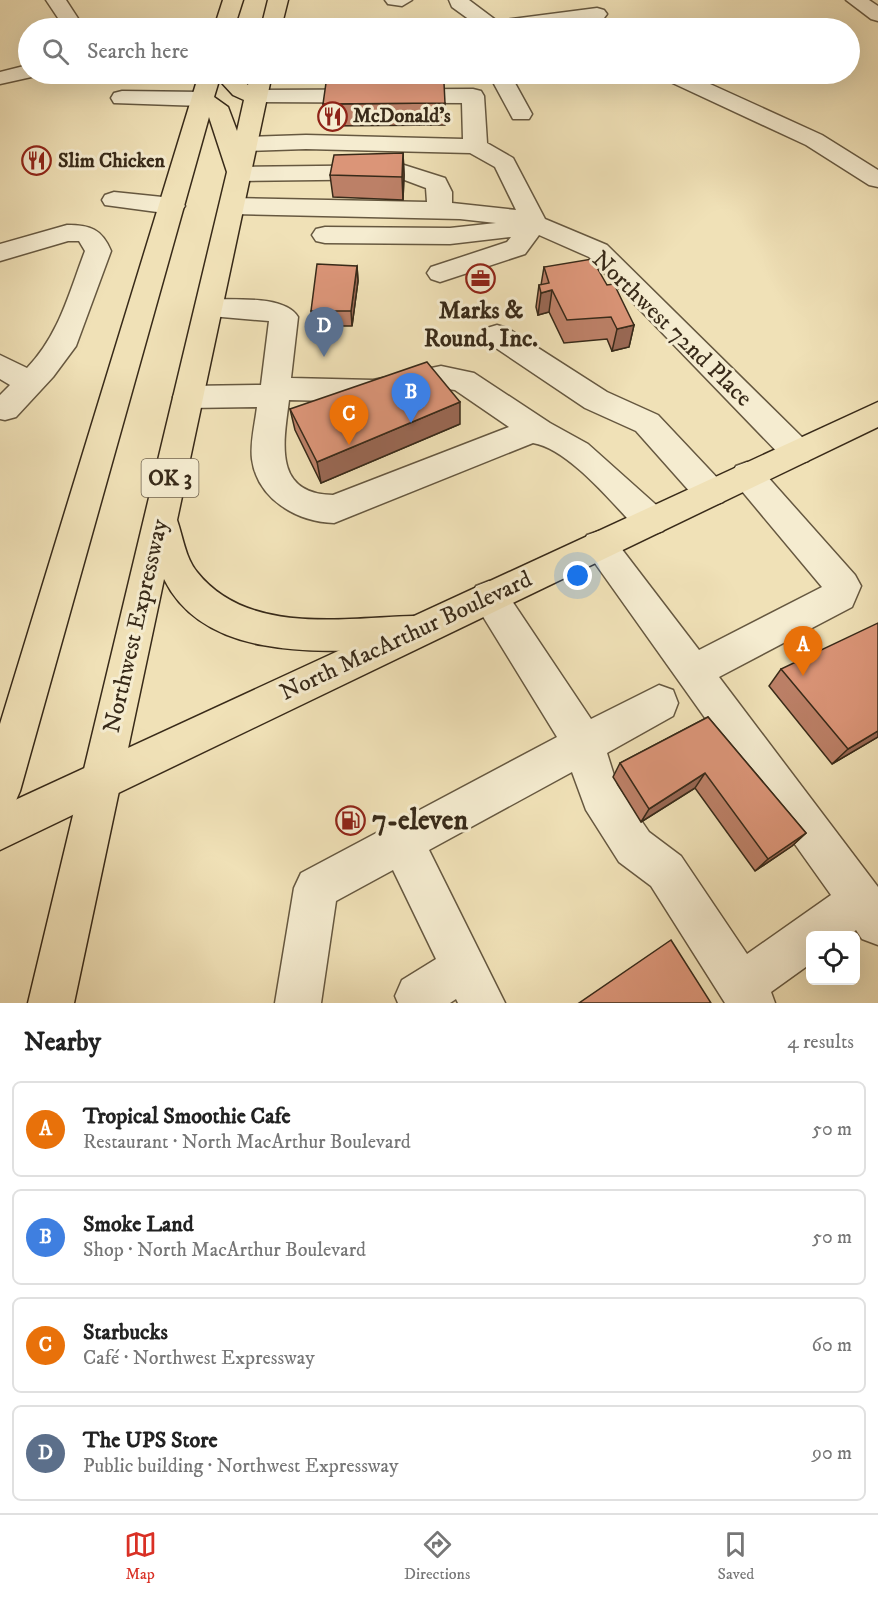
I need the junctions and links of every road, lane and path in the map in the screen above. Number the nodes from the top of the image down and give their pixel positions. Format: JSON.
{"nodes":[{"id":1,"x":56,"y":0,"type":"edge"},
{"id":2,"x":73,"y":0,"type":"edge"},
{"id":3,"x":232,"y":0,"type":"edge"},
{"id":4,"x":278,"y":0,"type":"edge"},
{"id":5,"x":395,"y":0,"type":"edge"},
{"id":6,"x":402,"y":0,"type":"edge"},
{"id":7,"x":459,"y":0,"type":"edge"},
{"id":8,"x":856,"y":0,"type":"edge"},
{"id":9,"x":598,"y":14,"type":"edge"},
{"id":10,"x":878,"y":15,"type":"edge"},
{"id":11,"x":75,"y":18,"type":"edge"},
{"id":12,"x":77,"y":18,"type":"edge"},
{"id":13,"x":228,"y":18,"type":"edge"},
{"id":14,"x":274,"y":18,"type":"edge"},
{"id":15,"x":479,"y":18,"type":"edge"},
{"id":16,"x":568,"y":18,"type":"edge"},
{"id":17,"x":18,"y":74,"type":"edge"},
{"id":18,"x":0,"y":78,"type":"edge"},
{"id":19,"x":207,"y":84,"type":"edge"},
{"id":20,"x":234,"y":84,"type":"edge"},
{"id":21,"x":259,"y":84,"type":"edge"},
{"id":22,"x":505,"y":84,"type":"edge"},
{"id":23,"x":693,"y":84,"type":"edge"},
{"id":24,"x":310,"y":96,"type":"junction"},
{"id":25,"x":256,"y":97,"type":"junction"},
{"id":26,"x":122,"y":98,"type":"dead end"},
{"id":27,"x":202,"y":99,"type":"junction"},
{"id":28,"x":521,"y":114,"type":"dead end"},
{"id":29,"x":306,"y":142,"type":"junction"},
{"id":30,"x":475,"y":146,"type":"junction"},
{"id":31,"x":243,"y":159,"type":"junction"},
{"id":32,"x":305,"y":173,"type":"junction"},
{"id":33,"x":878,"y":180,"type":"edge"},
{"id":34,"x":114,"y":200,"type":"dead end"},
{"id":35,"x":172,"y":206,"type":"junction"},
{"id":36,"x":233,"y":206,"type":"junction"},
{"id":37,"x":299,"y":208,"type":"junction"},
{"id":38,"x":439,"y":211,"type":"junction"},
{"id":39,"x":535,"y":224,"type":"junction"},
{"id":40,"x":325,"y":235,"type":"dead end"},
{"id":41,"x":0,"y":253,"type":"edge"},
{"id":42,"x":440,"y":273,"type":"dead end"},
{"id":43,"x":209,"y":308,"type":"junction"},
{"id":44,"x":497,"y":335,"type":"dead end"},
{"id":45,"x":0,"y":366,"type":"edge"},
{"id":46,"x":30,"y":383,"type":"junction"},
{"id":47,"x":275,"y":392,"type":"junction"},
{"id":48,"x":188,"y":397,"type":"junction"},
{"id":49,"x":5,"y":409,"type":"dead end"},
{"id":50,"x":878,"y":414,"type":"edge"},
{"id":51,"x":539,"y":431,"type":"junction"},
{"id":52,"x":797,"y":452,"type":"junction"},
{"id":53,"x":747,"y":475,"type":"junction"},
{"id":54,"x":711,"y":493,"type":"junction"},
{"id":55,"x":160,"y":519,"type":"junction"},
{"id":56,"x":651,"y":520,"type":"junction"},
{"id":57,"x":599,"y":545,"type":"junction"},
{"id":58,"x":489,"y":597,"type":"junction"},
{"id":59,"x":413,"y":632,"type":"junction"},
{"id":60,"x":692,"y":672,"type":"junction"},
{"id":61,"x":659,"y":703,"type":"dead end"},
{"id":62,"x":584,"y":744,"type":"junction"},
{"id":63,"x":100,"y":781,"type":"junction"},
{"id":64,"x":0,"y":791,"type":"edge"},
{"id":65,"x":0,"y":829,"type":"edge"},
{"id":66,"x":402,"y":842,"type":"junction"},
{"id":67,"x":870,"y":912,"type":"edge"},
{"id":68,"x":823,"y":931,"type":"edge"},
{"id":69,"x":806,"y":941,"type":"edge"},
{"id":70,"x":474,"y":985,"type":"edge"},
{"id":71,"x":747,"y":995,"type":"edge"},
{"id":72,"x":418,"y":996,"type":"dead end"},
{"id":73,"x":51,"y":1003,"type":"edge"},
{"id":74,"x":298,"y":1003,"type":"edge"}],
"edges":[{"from":1,"to":11,"type":"street"},
{"from":2,"to":12,"type":"street"},
{"from":3,"to":13,"type":"main road"},
{"from":4,"to":14,"type":"main road"},
{"from":5,"to":6,"type":"street"},
{"from":7,"to":15,"type":"street"},
{"from":8,"to":10,"type":"street"},
{"from":9,"to":16,"type":"street"},
{"from":17,"to":18,"type":"street"},
{"from":19,"to":27,"type":"main road"},
{"from":20,"to":25,"type":"main road"},
{"from":21,"to":25,"type":"main road","name":"Northwest Expressway","number":"OK 3"},
{"from":22,"to":28,"type":"street"},
{"from":23,"to":33,"type":"street"},
{"from":24,"to":25,"type":"street"},
{"from":24,"to":29,"type":"street"},
{"from":24,"to":30,"type":"street"},
{"from":25,"to":31,"type":"main road","name":"Northwest Expressway","number":"OK 3"},
{"from":26,"to":27,"type":"street"},
{"from":27,"to":31,"type":"main road"},
{"from":27,"to":35,"type":"main road"},
{"from":29,"to":30,"type":"street"},
{"from":29,"to":31,"type":"street"},
{"from":30,"to":39,"type":"street"},
{"from":31,"to":32,"type":"street"},
{"from":31,"to":36,"type":"main road","name":"Northwest Expressway","number":"OK 3"},
{"from":32,"to":37,"type":"street"},
{"from":32,"to":38,"type":"street"},
{"from":34,"to":35,"type":"street"},
{"from":35,"to":64,"type":"main road"},
{"from":36,"to":37,"type":"street","name":"Northwest 72nd Place"},
{"from":36,"to":43,"type":"main road","name":"Northwest Expressway","number":"OK 3"},
{"from":37,"to":38,"type":"street","name":"Northwest 72nd Place"},
{"from":38,"to":39,"type":"street","name":"Northwest 72nd Place"},
{"from":39,"to":40,"type":"street"},
{"from":39,"to":42,"type":"street"},
{"from":39,"to":52,"type":"street","name":"Northwest 72nd Place"},
{"from":41,"to":46,"type":"street"},
{"from":43,"to":47,"type":"street"},
{"from":43,"to":48,"type":"main road","name":"Northwest Expressway","number":"OK 3"},
{"from":44,"to":54,"type":"street"},
{"from":45,"to":46,"type":"street"},
{"from":46,"to":49,"type":"street"},
{"from":47,"to":48,"type":"street"},
{"from":47,"to":51,"type":"street"},
{"from":47,"to":51,"type":"street"},
{"from":48,"to":55,"type":"main road","name":"Northwest Expressway","number":"OK 3"},
{"from":50,"to":52,"type":"main road","name":"North MacArthur Boulevard"},
{"from":51,"to":56,"type":"street"},
{"from":52,"to":53,"type":"main road","name":"North MacArthur Boulevard"},
{"from":53,"to":54,"type":"main road","name":"North MacArthur Boulevard"},
{"from":53,"to":60,"type":"street"},
{"from":54,"to":56,"type":"main road","name":"North MacArthur Boulevard"},
{"from":55,"to":59,"type":"main road"},
{"from":55,"to":63,"type":"main road","name":"Northwest Expressway","number":"OK 3"},
{"from":56,"to":57,"type":"main road","name":"North MacArthur Boulevard"},
{"from":57,"to":58,"type":"main road","name":"North MacArthur Boulevard"},
{"from":57,"to":60,"type":"street"},
{"from":58,"to":59,"type":"main road","name":"North MacArthur Boulevard"},
{"from":58,"to":62,"type":"street"},
{"from":59,"to":63,"type":"main road","name":"North MacArthur Boulevard"},
{"from":60,"to":67,"type":"street"},
{"from":61,"to":62,"type":"street"},
{"from":62,"to":66,"type":"street"},
{"from":62,"to":71,"type":"street"},
{"from":63,"to":65,"type":"main road","name":"North MacArthur Boulevard"},
{"from":63,"to":73,"type":"main road","name":"Northwest Expressway","number":"OK 3"},
{"from":66,"to":70,"type":"street"},
{"from":66,"to":74,"type":"street"},
{"from":67,"to":68,"type":"street"},
{"from":69,"to":71,"type":"street"},
{"from":70,"to":72,"type":"street"}]}
